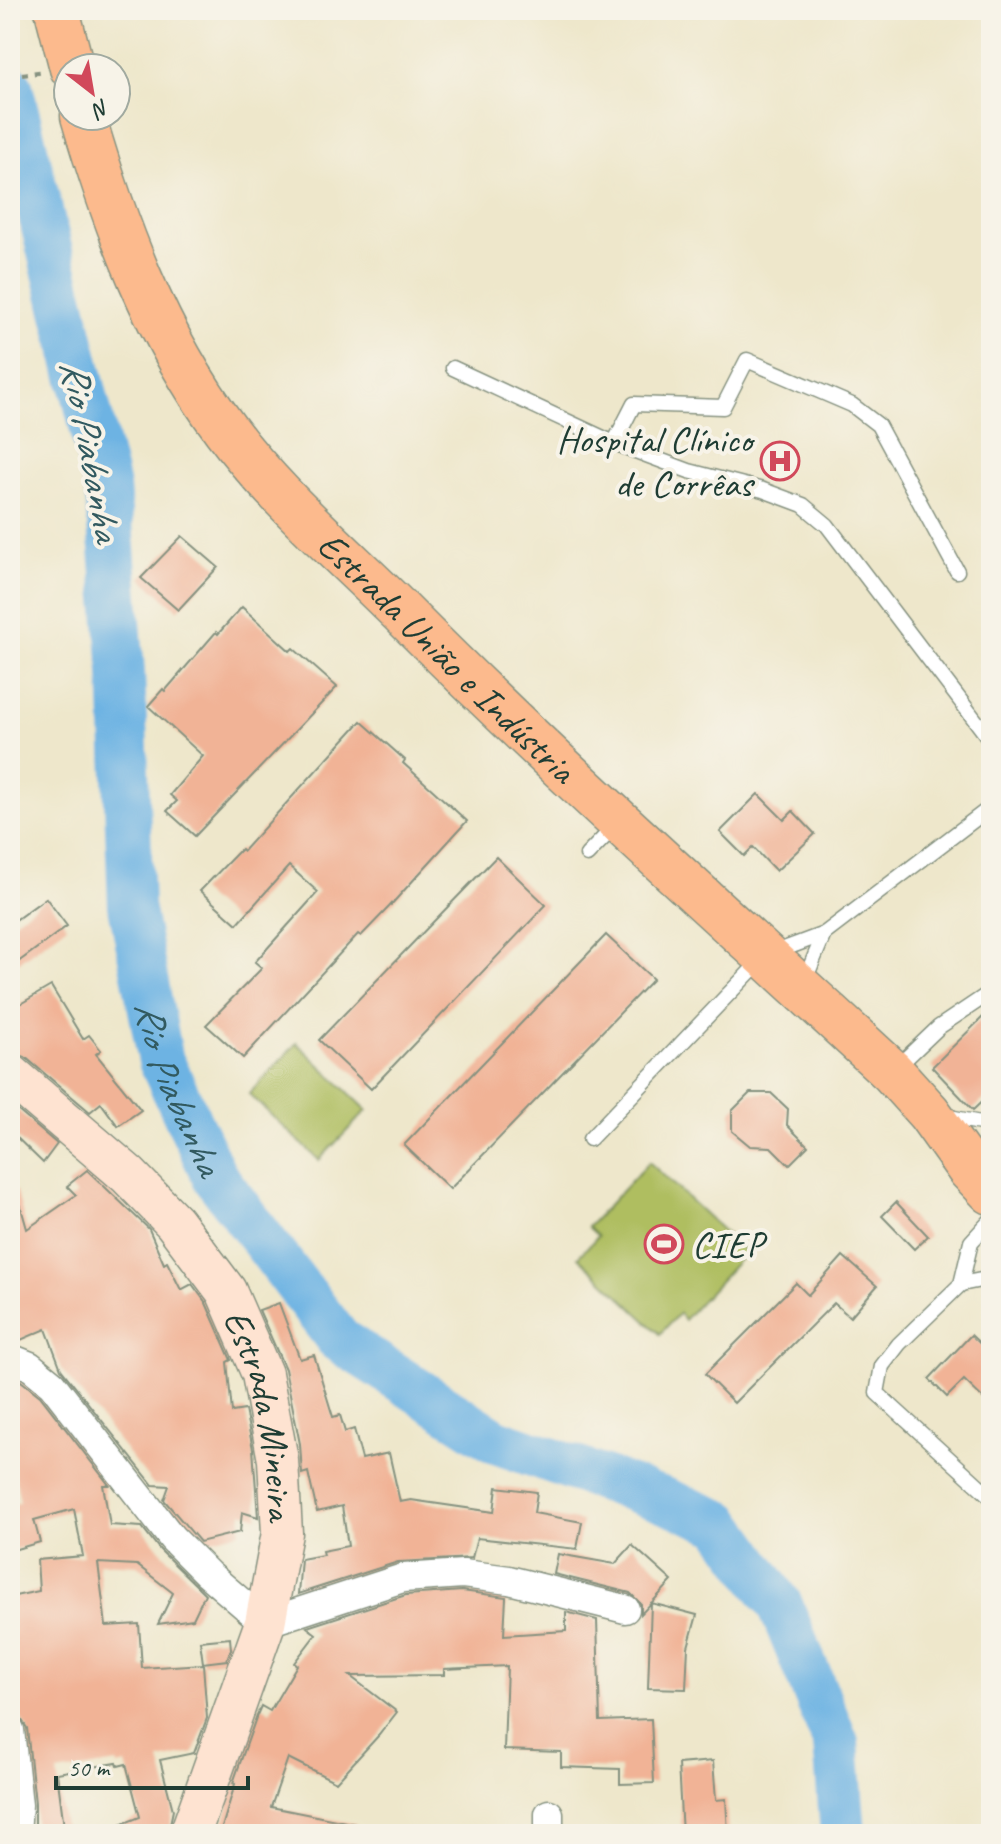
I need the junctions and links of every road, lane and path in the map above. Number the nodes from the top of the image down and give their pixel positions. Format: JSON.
{"nodes":[{"id":1,"x":57,"y":10,"type":"edge"},
{"id":2,"x":61,"y":52,"type":"edge"},
{"id":3,"x":52,"y":70,"type":"edge"},
{"id":4,"x":10,"y":76,"type":"edge"},
{"id":5,"x":88,"y":132,"type":"edge"},
{"id":6,"x":453,"y":368,"type":"dead end"},
{"id":7,"x":614,"y":443,"type":"junction"},
{"id":8,"x":957,"y":571,"type":"dead end"},
{"id":9,"x":991,"y":741,"type":"edge"},
{"id":10,"x":991,"y":807,"type":"edge"},
{"id":11,"x":620,"y":821,"type":"junction"},
{"id":12,"x":587,"y":855,"type":"dead end"},
{"id":13,"x":824,"y":934,"type":"junction"},
{"id":14,"x":765,"y":956,"type":"junction"},
{"id":15,"x":801,"y":988,"type":"junction"},
{"id":16,"x":991,"y":992,"type":"edge"},
{"id":17,"x":892,"y":1072,"type":"junction"},
{"id":18,"x":10,"y":1074,"type":"edge"},
{"id":19,"x":929,"y":1113,"type":"junction"},
{"id":20,"x":991,"y":1125,"type":"edge"},
{"id":21,"x":590,"y":1139,"type":"dead end"},
{"id":22,"x":991,"y":1152,"type":"edge"},
{"id":23,"x":991,"y":1192,"type":"edge"},
{"id":24,"x":991,"y":1220,"type":"edge"},
{"id":25,"x":991,"y":1278,"type":"edge"},
{"id":26,"x":961,"y":1284,"type":"junction"},
{"id":27,"x":10,"y":1358,"type":"edge"},
{"id":28,"x":991,"y":1497,"type":"edge"},
{"id":29,"x":625,"y":1609,"type":"dead end"},
{"id":30,"x":265,"y":1623,"type":"junction"},
{"id":31,"x":10,"y":1730,"type":"edge"},
{"id":32,"x":16,"y":1834,"type":"edge"},
{"id":33,"x":190,"y":1834,"type":"edge"}],
"edges":[{"from":1,"to":2,"type":"main road"},
{"from":3,"to":4,"type":"path"},
{"from":5,"to":11,"type":"main road","name":"Estrada União e Indústria"},
{"from":6,"to":7,"type":"lane"},
{"from":7,"to":8,"type":"lane"},
{"from":7,"to":9,"type":"lane"},
{"from":10,"to":13,"type":"lane"},
{"from":11,"to":12,"type":"lane"},
{"from":11,"to":14,"type":"main road","name":"Estrada União e Indústria"},
{"from":13,"to":14,"type":"lane"},
{"from":13,"to":15,"type":"lane"},
{"from":14,"to":15,"type":"main road","name":"Estrada União e Indústria"},
{"from":14,"to":21,"type":"lane"},
{"from":15,"to":17,"type":"main road","name":"Estrada União e Indústria"},
{"from":16,"to":17,"type":"lane"},
{"from":17,"to":19,"type":"main road","name":"Estrada União e Indústria"},
{"from":18,"to":30,"type":"street","name":"Estrada Mineira"},
{"from":19,"to":20,"type":"lane"},
{"from":19,"to":22,"type":"main road","name":"Estrada União e Indústria"},
{"from":19,"to":23,"type":"main road","name":"Estrada União e Indústria"},
{"from":24,"to":26,"type":"lane"},
{"from":25,"to":26,"type":"lane"},
{"from":26,"to":28,"type":"lane"},
{"from":27,"to":30,"type":"street"},
{"from":29,"to":30,"type":"street"},
{"from":30,"to":33,"type":"street","name":"Estrada Mineira"},
{"from":31,"to":32,"type":"street"}]}
